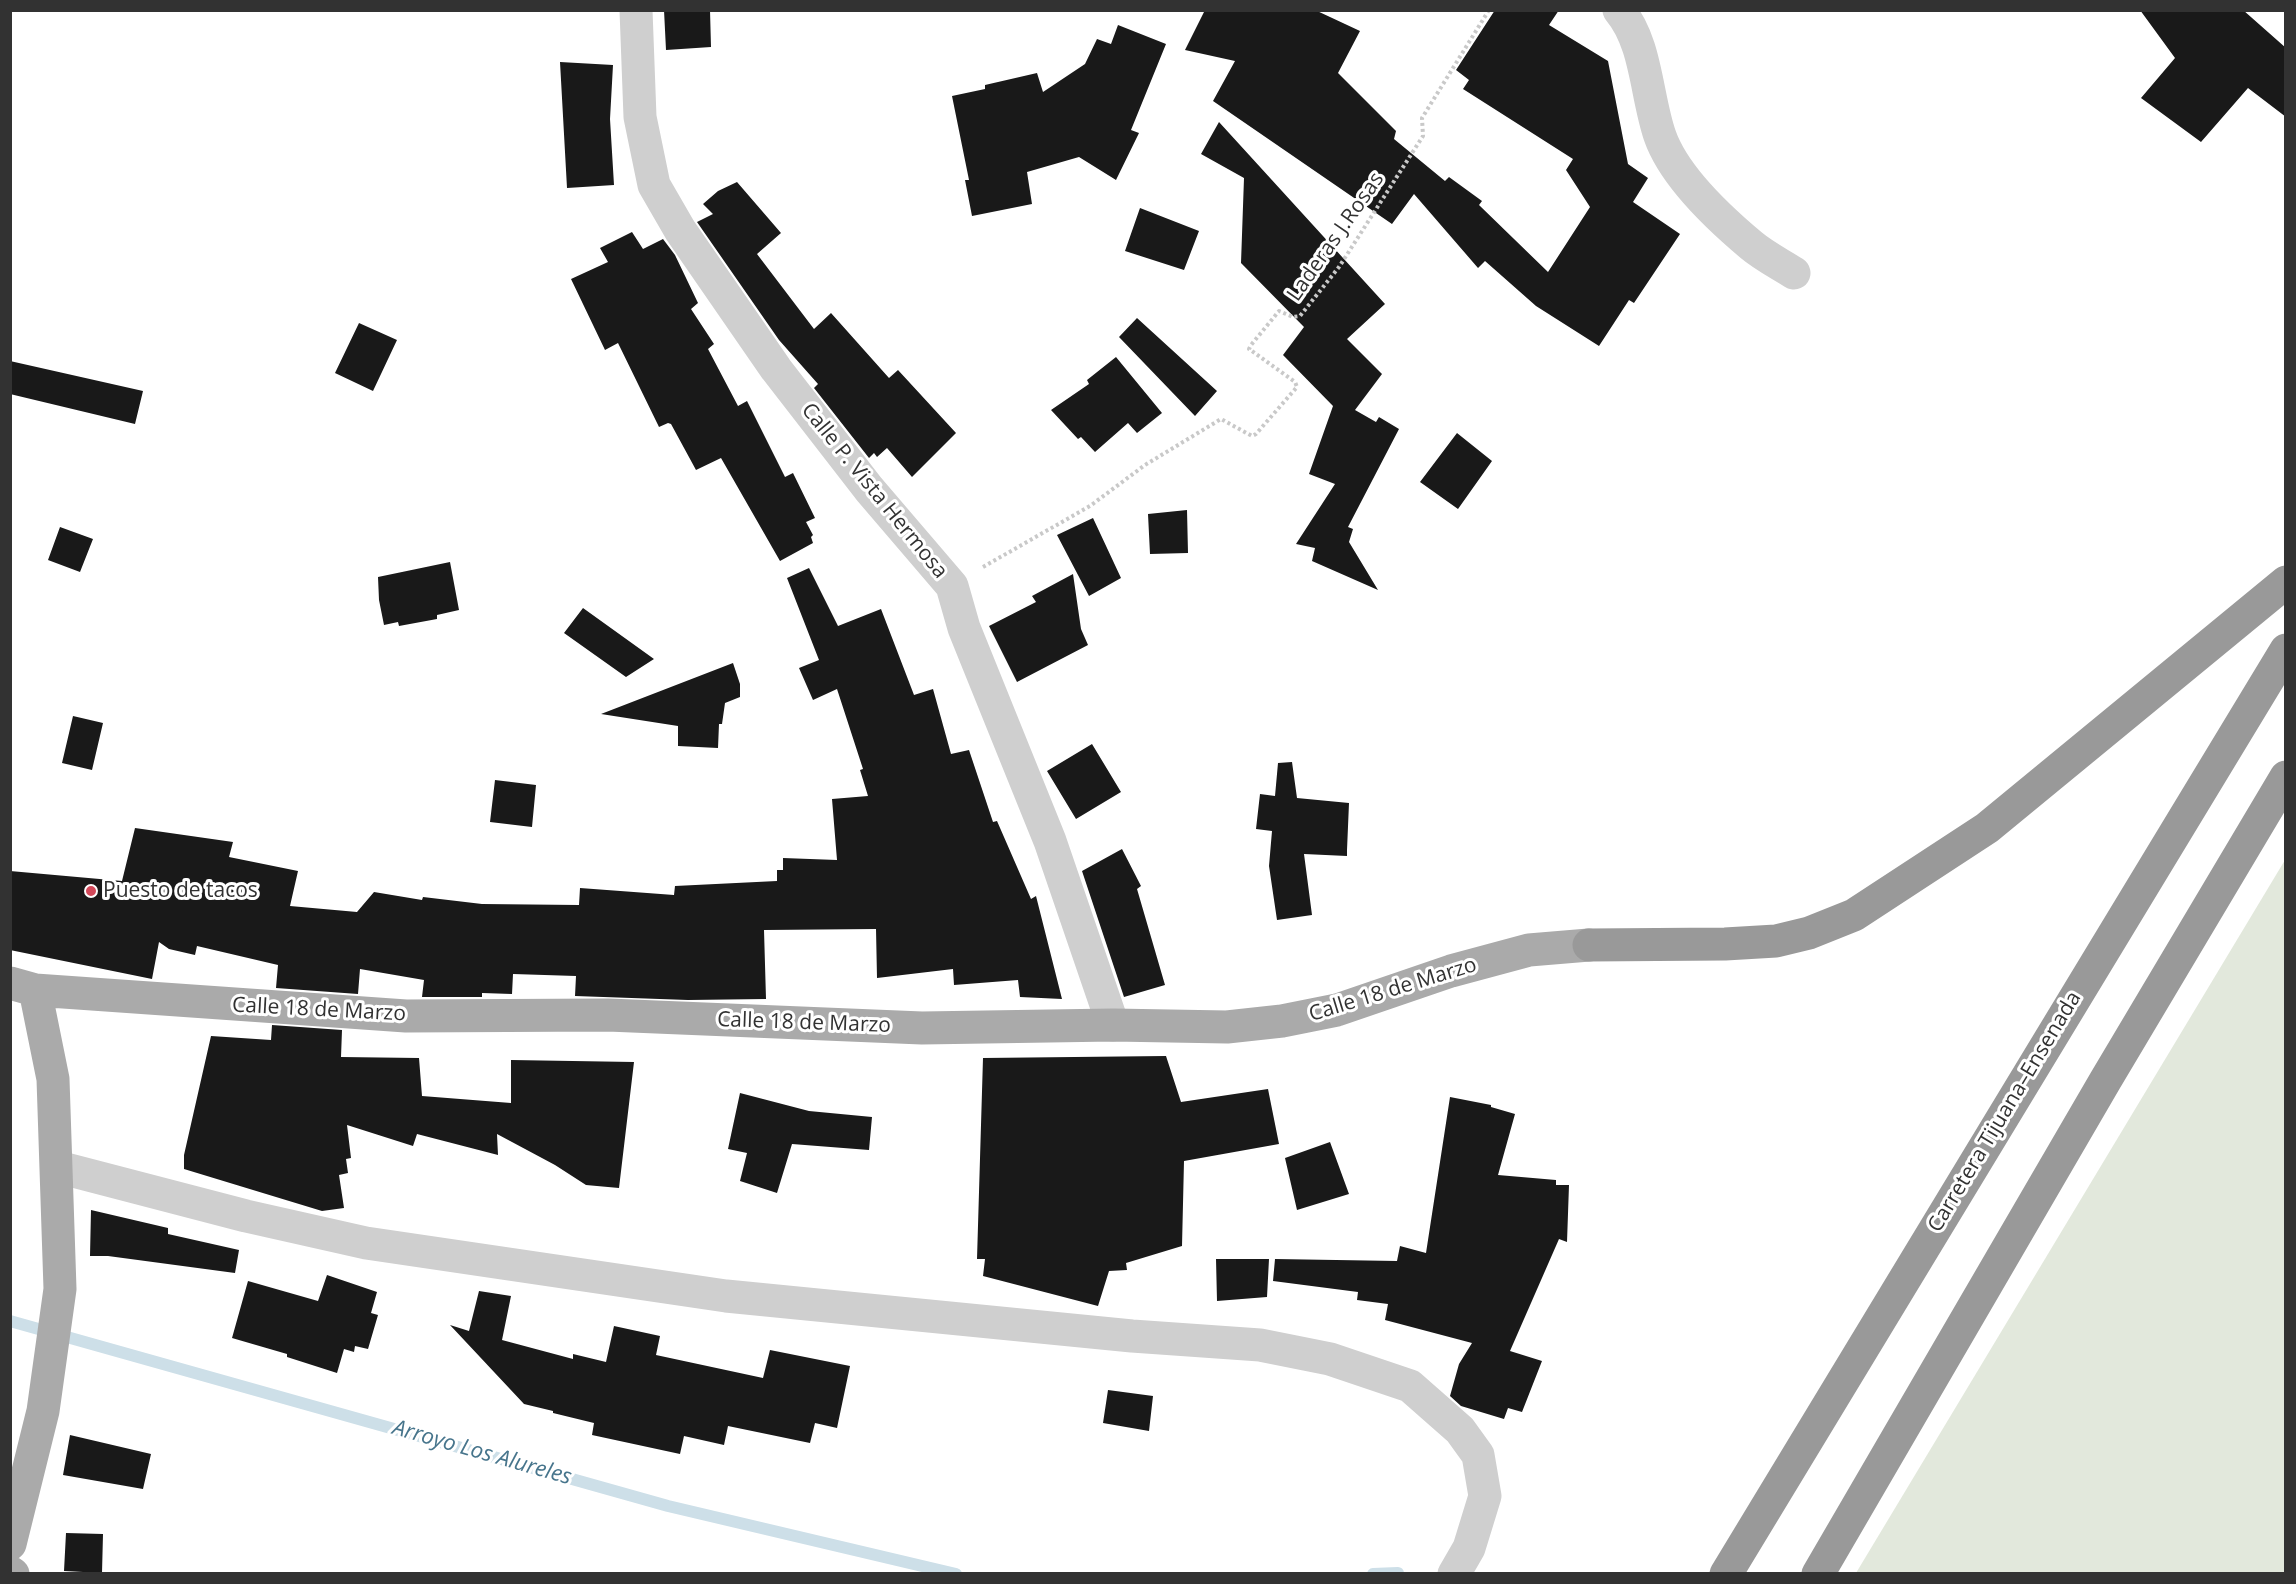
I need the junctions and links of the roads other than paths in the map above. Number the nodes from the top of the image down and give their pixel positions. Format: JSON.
{"nodes":[{"id":1,"x":636,"y":10,"type":"edge"},
{"id":2,"x":1619,"y":10,"type":"edge"},
{"id":3,"x":1794,"y":273,"type":"dead end"},
{"id":4,"x":2286,"y":582,"type":"edge"},
{"id":5,"x":2286,"y":650,"type":"edge"},
{"id":6,"x":2286,"y":777,"type":"edge"},
{"id":7,"x":1589,"y":945,"type":"joint"},
{"id":8,"x":19,"y":992,"type":"edge"},
{"id":9,"x":1113,"y":1025,"type":"junction"},
{"id":10,"x":58,"y":1167,"type":"junction"},
{"id":11,"x":10,"y":1544,"type":"edge"},
{"id":12,"x":1454,"y":1574,"type":"edge"},
{"id":13,"x":1726,"y":1574,"type":"edge"},
{"id":14,"x":1818,"y":1574,"type":"edge"}],
"edges":[{"from":1,"to":9,"type":"street","name":"Calle P. Vista Hermosa"},
{"from":2,"to":3,"type":"street"},
{"from":4,"to":7,"type":"highway"},
{"from":5,"to":13,"type":"highway","name":"Carretera Tijuana–Ensenada"},
{"from":6,"to":14,"type":"highway"},
{"from":7,"to":9,"type":"main road","name":"Calle 18 de Marzo"},
{"from":8,"to":9,"type":"main road","name":"Calle 18 de Marzo"},
{"from":8,"to":10,"type":"main road"},
{"from":10,"to":11,"type":"main road"},
{"from":10,"to":12,"type":"street"}]}
